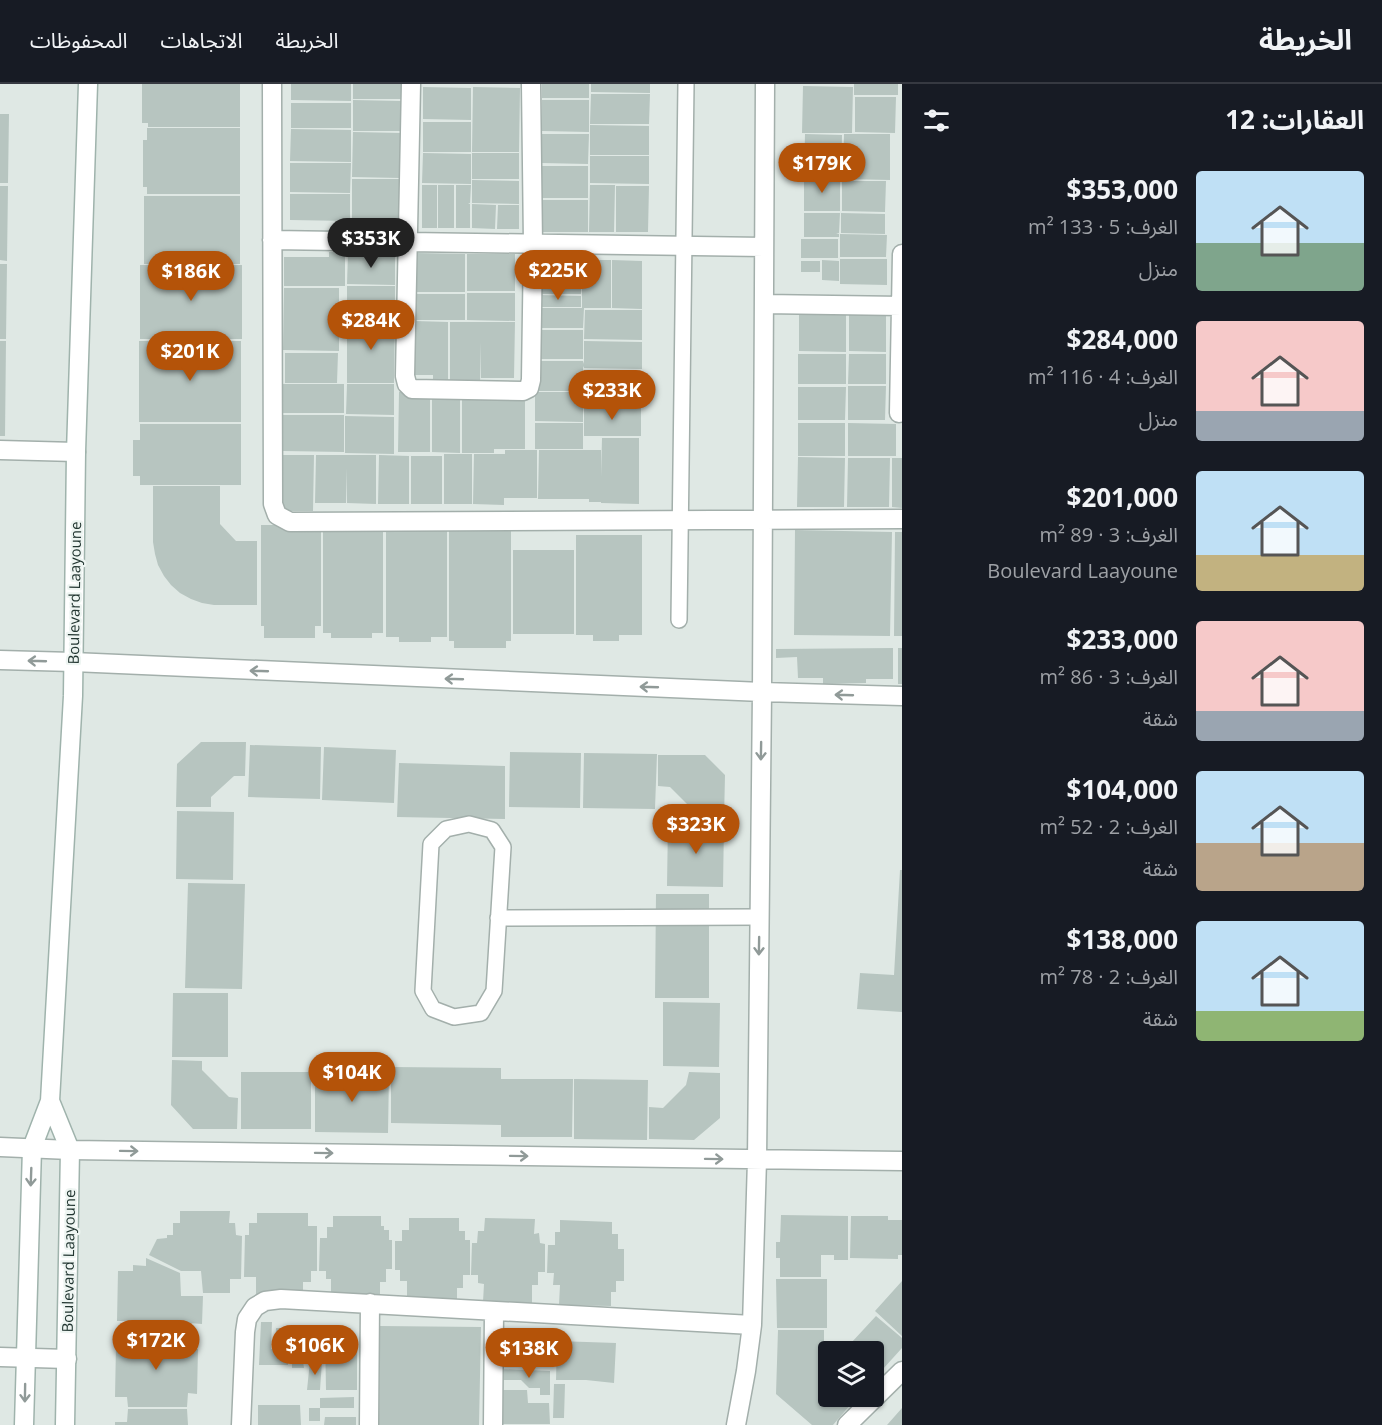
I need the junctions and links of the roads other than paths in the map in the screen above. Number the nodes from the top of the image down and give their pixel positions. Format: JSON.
{"nodes":[{"id":1,"x":88,"y":84,"type":"edge"},
{"id":2,"x":272,"y":84,"type":"edge"},
{"id":3,"x":411,"y":84,"type":"edge"},
{"id":4,"x":531,"y":84,"type":"edge"},
{"id":5,"x":686,"y":84,"type":"edge"},
{"id":6,"x":765,"y":84,"type":"edge"},
{"id":7,"x":272,"y":240,"type":"junction"},
{"id":8,"x":408,"y":242,"type":"junction"},
{"id":9,"x":533,"y":244,"type":"junction"},
{"id":10,"x":684,"y":246,"type":"junction"},
{"id":11,"x":764,"y":247,"type":"junction"},
{"id":12,"x":902,"y":254,"type":"edge"},
{"id":13,"x":764,"y":304,"type":"junction"},
{"id":14,"x":902,"y":306,"type":"edge"},
{"id":15,"x":899,"y":413,"type":"dead end"},
{"id":16,"x":0,"y":450,"type":"edge"},
{"id":17,"x":76,"y":452,"type":"junction"},
{"id":18,"x":902,"y":519,"type":"edge"},
{"id":19,"x":680,"y":520,"type":"junction"},
{"id":20,"x":763,"y":520,"type":"junction"},
{"id":21,"x":679,"y":620,"type":"dead end"},
{"id":22,"x":0,"y":660,"type":"edge"},
{"id":23,"x":73,"y":662,"type":"junction"},
{"id":24,"x":762,"y":692,"type":"junction"},
{"id":25,"x":902,"y":696,"type":"edge"},
{"id":26,"x":760,"y":917,"type":"junction"},
{"id":27,"x":498,"y":918,"type":"junction"},
{"id":28,"x":50,"y":1101,"type":"junction"},
{"id":29,"x":0,"y":1147,"type":"edge"},
{"id":30,"x":32,"y":1148,"type":"junction"},
{"id":31,"x":70,"y":1150,"type":"junction"},
{"id":32,"x":757,"y":1160,"type":"junction"},
{"id":33,"x":902,"y":1161,"type":"edge"},
{"id":34,"x":370,"y":1304,"type":"junction"},
{"id":35,"x":494,"y":1312,"type":"junction"},
{"id":36,"x":752,"y":1324,"type":"junction"},
{"id":37,"x":0,"y":1358,"type":"edge"},
{"id":38,"x":25,"y":1358,"type":"junction"},
{"id":39,"x":67,"y":1359,"type":"junction"},
{"id":40,"x":902,"y":1371,"type":"edge"},
{"id":41,"x":24,"y":1425,"type":"edge"},
{"id":42,"x":65,"y":1425,"type":"edge"},
{"id":43,"x":241,"y":1425,"type":"edge"},
{"id":44,"x":369,"y":1425,"type":"edge"},
{"id":45,"x":493,"y":1425,"type":"edge"},
{"id":46,"x":736,"y":1425,"type":"edge"},
{"id":47,"x":847,"y":1425,"type":"edge"}],
"edges":[{"from":1,"to":17,"type":"street","name":"Boulevard Laayoune"},
{"from":2,"to":7,"type":"street"},
{"from":3,"to":8,"type":"street"},
{"from":4,"to":9,"type":"street"},
{"from":5,"to":10,"type":"lane"},
{"from":6,"to":11,"type":"street"},
{"from":7,"to":8,"type":"street"},
{"from":7,"to":19,"type":"street"},
{"from":8,"to":9,"type":"street"},
{"from":8,"to":9,"type":"street"},
{"from":9,"to":10,"type":"street"},
{"from":10,"to":11,"type":"street"},
{"from":10,"to":19,"type":"lane"},
{"from":11,"to":13,"type":"street"},
{"from":12,"to":14,"type":"street"},
{"from":13,"to":14,"type":"street"},
{"from":13,"to":20,"type":"street"},
{"from":14,"to":15,"type":"street"},
{"from":16,"to":17,"type":"street"},
{"from":17,"to":23,"type":"street","name":"Boulevard Laayoune"},
{"from":18,"to":20,"type":"street"},
{"from":19,"to":20,"type":"street"},
{"from":19,"to":21,"type":"lane"},
{"from":20,"to":24,"type":"street"},
{"from":23,"to":22,"type":"street","one_way":true},
{"from":24,"to":23,"type":"street","one_way":true},
{"from":23,"to":28,"type":"street","name":"Boulevard Laayoune"},
{"from":25,"to":24,"type":"street","one_way":true},
{"from":24,"to":26,"type":"street","one_way":true},
{"from":26,"to":27,"type":"lane"},
{"from":26,"to":32,"type":"street","one_way":true},
{"from":27,"to":27,"type":"lane"},
{"from":28,"to":30,"type":"street","name":"Boulevard Laayoune"},
{"from":28,"to":31,"type":"street","name":"Boulevard Laayoune"},
{"from":29,"to":30,"type":"street"},
{"from":30,"to":31,"type":"street"},
{"from":30,"to":38,"type":"street","name":"Boulevard Laayoune","one_way":true},
{"from":31,"to":32,"type":"street","one_way":true},
{"from":31,"to":39,"type":"street","name":"Boulevard Laayoune"},
{"from":32,"to":33,"type":"street"},
{"from":32,"to":36,"type":"street"},
{"from":34,"to":35,"type":"street"},
{"from":34,"to":43,"type":"street"},
{"from":34,"to":44,"type":"street"},
{"from":35,"to":36,"type":"street"},
{"from":35,"to":45,"type":"street"},
{"from":36,"to":46,"type":"street"},
{"from":37,"to":38,"type":"street"},
{"from":38,"to":39,"type":"street"},
{"from":38,"to":41,"type":"street","name":"Boulevard Laayoune","one_way":true},
{"from":39,"to":42,"type":"street","name":"Boulevard Laayoune"},
{"from":40,"to":47,"type":"street"}]}
